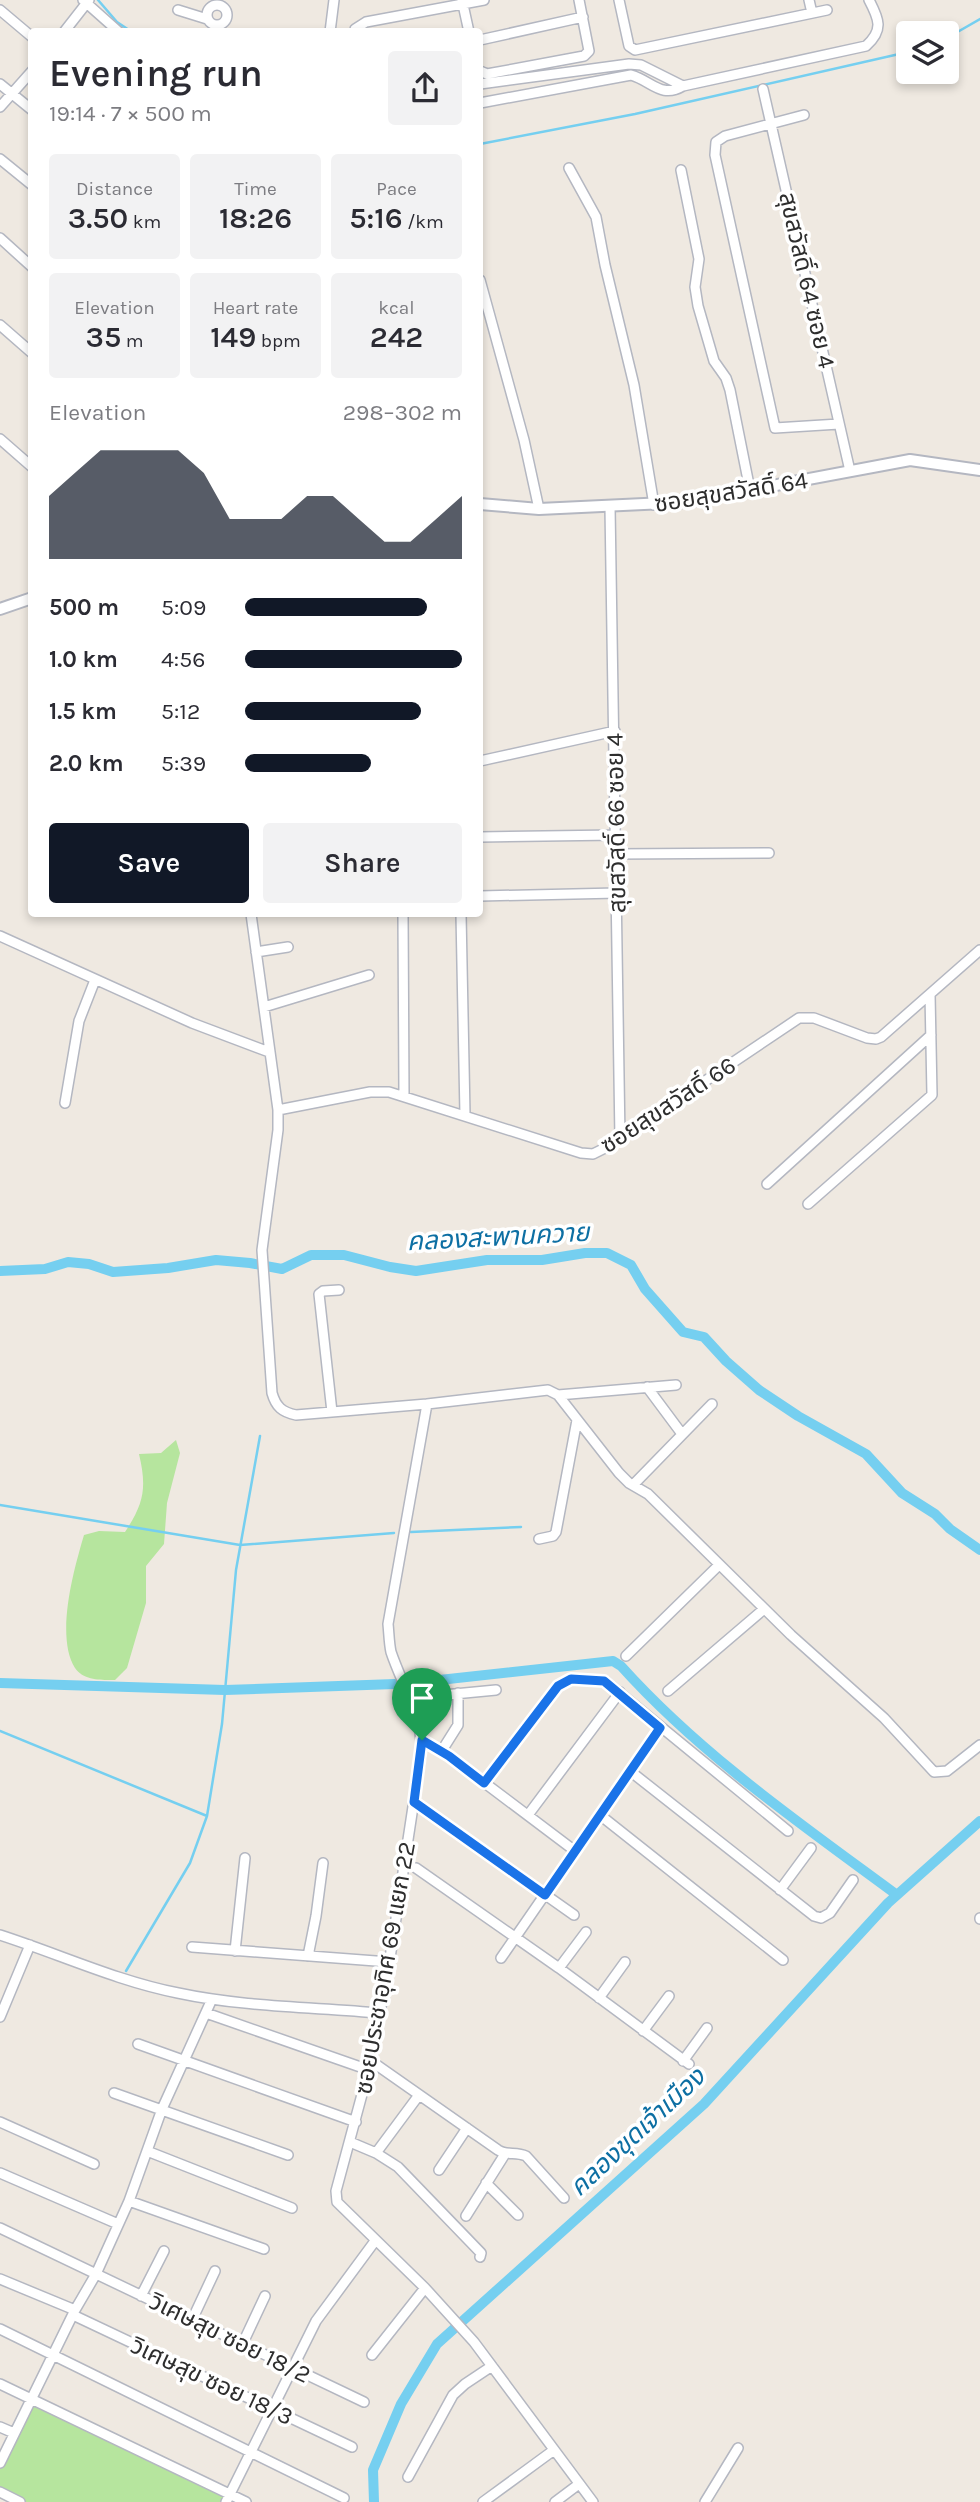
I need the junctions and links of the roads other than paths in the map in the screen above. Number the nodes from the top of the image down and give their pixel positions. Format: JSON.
{"nodes":[{"id":1,"x":334,"y":0,"type":"edge"},
{"id":2,"x":485,"y":0,"type":"edge"},
{"id":3,"x":579,"y":0,"type":"edge"},
{"id":4,"x":619,"y":0,"type":"edge"},
{"id":5,"x":809,"y":0,"type":"edge"},
{"id":6,"x":869,"y":0,"type":"edge"},
{"id":7,"x":86,"y":1,"type":"edge"},
{"id":8,"x":463,"y":2,"type":"edge"},
{"id":9,"x":223,"y":3,"type":"edge"},
{"id":10,"x":0,"y":10,"type":"edge"},
{"id":11,"x":178,"y":10,"type":"dead end"},
{"id":12,"x":827,"y":10,"type":"dead end"},
{"id":13,"x":812,"y":13,"type":"junction"},
{"id":14,"x":583,"y":17,"type":"junction"},
{"id":15,"x":207,"y":19,"type":"junction"},
{"id":16,"x":67,"y":28,"type":"edge"},
{"id":17,"x":115,"y":28,"type":"edge"},
{"id":18,"x":224,"y":28,"type":"edge"},
{"id":19,"x":330,"y":28,"type":"edge"},
{"id":20,"x":357,"y":28,"type":"edge"},
{"id":21,"x":468,"y":28,"type":"edge"},
{"id":22,"x":28,"y":34,"type":"edge"},
{"id":23,"x":483,"y":39,"type":"edge"},
{"id":24,"x":629,"y":64,"type":"junction"},
{"id":25,"x":483,"y":72,"type":"edge"},
{"id":26,"x":28,"y":75,"type":"edge"},
{"id":27,"x":631,"y":75,"type":"junction"},
{"id":28,"x":0,"y":84,"type":"edge"},
{"id":29,"x":484,"y":84,"type":"edge"},
{"id":30,"x":683,"y":86,"type":"junction"},
{"id":31,"x":763,"y":89,"type":"dead end"},
{"id":32,"x":12,"y":93,"type":"junction"},
{"id":33,"x":499,"y":101,"type":"junction"},
{"id":34,"x":483,"y":103,"type":"edge"},
{"id":35,"x":0,"y":107,"type":"edge"},
{"id":36,"x":28,"y":107,"type":"edge"},
{"id":37,"x":804,"y":115,"type":"dead end"},
{"id":38,"x":771,"y":124,"type":"junction"},
{"id":39,"x":0,"y":159,"type":"edge"},
{"id":40,"x":569,"y":168,"type":"dead end"},
{"id":41,"x":681,"y":170,"type":"dead end"},
{"id":42,"x":28,"y":182,"type":"edge"},
{"id":43,"x":0,"y":238,"type":"edge"},
{"id":44,"x":28,"y":263,"type":"edge"},
{"id":45,"x":483,"y":292,"type":"edge"},
{"id":46,"x":0,"y":325,"type":"edge"},
{"id":47,"x":28,"y":350,"type":"edge"},
{"id":48,"x":839,"y":424,"type":"junction"},
{"id":49,"x":0,"y":439,"type":"edge"},
{"id":50,"x":28,"y":464,"type":"edge"},
{"id":51,"x":980,"y":470,"type":"edge"},
{"id":52,"x":850,"y":471,"type":"junction"},
{"id":53,"x":750,"y":490,"type":"junction"},
{"id":54,"x":483,"y":504,"type":"edge"},
{"id":55,"x":653,"y":505,"type":"junction"},
{"id":56,"x":610,"y":507,"type":"junction"},
{"id":57,"x":539,"y":509,"type":"junction"},
{"id":58,"x":28,"y":599,"type":"edge"},
{"id":59,"x":0,"y":609,"type":"edge"},
{"id":60,"x":615,"y":731,"type":"junction"},
{"id":61,"x":483,"y":760,"type":"edge"},
{"id":62,"x":616,"y":835,"type":"junction"},
{"id":63,"x":483,"y":837,"type":"edge"},
{"id":64,"x":769,"y":853,"type":"dead end"},
{"id":65,"x":616,"y":854,"type":"junction"},
{"id":66,"x":617,"y":892,"type":"junction"},
{"id":67,"x":483,"y":896,"type":"edge"},
{"id":68,"x":253,"y":917,"type":"edge"},
{"id":69,"x":403,"y":917,"type":"edge"},
{"id":70,"x":461,"y":917,"type":"edge"},
{"id":71,"x":0,"y":936,"type":"edge"},
{"id":72,"x":288,"y":947,"type":"dead end"},
{"id":73,"x":980,"y":950,"type":"edge"},
{"id":74,"x":256,"y":952,"type":"junction"},
{"id":75,"x":369,"y":975,"type":"dead end"},
{"id":76,"x":95,"y":980,"type":"junction"},
{"id":77,"x":930,"y":994,"type":"junction"},
{"id":78,"x":264,"y":1007,"type":"junction"},
{"id":79,"x":931,"y":1035,"type":"junction"},
{"id":80,"x":269,"y":1052,"type":"junction"},
{"id":81,"x":404,"y":1095,"type":"junction"},
{"id":82,"x":65,"y":1103,"type":"dead end"},
{"id":83,"x":278,"y":1110,"type":"junction"},
{"id":84,"x":465,"y":1115,"type":"junction"},
{"id":85,"x":620,"y":1139,"type":"junction"},
{"id":86,"x":767,"y":1184,"type":"dead end"},
{"id":87,"x":808,"y":1204,"type":"dead end"},
{"id":88,"x":339,"y":1290,"type":"dead end"},
{"id":89,"x":677,"y":1385,"type":"dead end"},
{"id":90,"x":647,"y":1387,"type":"junction"},
{"id":91,"x":558,"y":1395,"type":"junction"},
{"id":92,"x":427,"y":1404,"type":"junction"},
{"id":93,"x":712,"y":1404,"type":"dead end"},
{"id":94,"x":332,"y":1412,"type":"junction"},
{"id":95,"x":577,"y":1420,"type":"junction"},
{"id":96,"x":682,"y":1434,"type":"junction"},
{"id":97,"x":633,"y":1485,"type":"junction"},
{"id":98,"x":538,"y":1539,"type":"dead end"},
{"id":99,"x":719,"y":1565,"type":"junction"},
{"id":100,"x":764,"y":1609,"type":"junction"},
{"id":101,"x":626,"y":1656,"type":"dead end"},
{"id":102,"x":496,"y":1690,"type":"dead end"},
{"id":103,"x":668,"y":1690,"type":"dead end"},
{"id":104,"x":620,"y":1692,"type":"junction"},
{"id":105,"x":458,"y":1693,"type":"junction"},
{"id":106,"x":423,"y":1697,"type":"dead end"},
{"id":107,"x":660,"y":1728,"type":"junction"},
{"id":108,"x":422,"y":1740,"type":"junction"},
{"id":109,"x":980,"y":1745,"type":"edge"},
{"id":110,"x":441,"y":1752,"type":"junction"},
{"id":111,"x":630,"y":1772,"type":"junction"},
{"id":112,"x":484,"y":1783,"type":"junction"},
{"id":113,"x":414,"y":1802,"type":"junction"},
{"id":114,"x":528,"y":1815,"type":"junction"},
{"id":115,"x":600,"y":1815,"type":"junction"},
{"id":116,"x":788,"y":1831,"type":"dead end"},
{"id":117,"x":811,"y":1848,"type":"dead end"},
{"id":118,"x":575,"y":1851,"type":"junction"},
{"id":119,"x":245,"y":1858,"type":"dead end"},
{"id":120,"x":323,"y":1863,"type":"dead end"},
{"id":121,"x":416,"y":1868,"type":"dead end"},
{"id":122,"x":852,"y":1880,"type":"dead end"},
{"id":123,"x":780,"y":1890,"type":"junction"},
{"id":124,"x":545,"y":1895,"type":"junction"},
{"id":125,"x":574,"y":1915,"type":"dead end"},
{"id":126,"x":586,"y":1932,"type":"dead end"},
{"id":127,"x":514,"y":1937,"type":"junction"},
{"id":128,"x":1,"y":1939,"type":"edge"},
{"id":129,"x":30,"y":1945,"type":"junction"},
{"id":130,"x":192,"y":1947,"type":"dead end"},
{"id":131,"x":235,"y":1951,"type":"junction"},
{"id":132,"x":308,"y":1956,"type":"junction"},
{"id":133,"x":501,"y":1958,"type":"dead end"},
{"id":134,"x":783,"y":1960,"type":"dead end"},
{"id":135,"x":389,"y":1962,"type":"junction"},
{"id":136,"x":625,"y":1962,"type":"dead end"},
{"id":137,"x":559,"y":1968,"type":"junction"},
{"id":138,"x":669,"y":1996,"type":"dead end"},
{"id":139,"x":599,"y":1998,"type":"junction"},
{"id":140,"x":212,"y":1999,"type":"junction"},
{"id":141,"x":380,"y":2012,"type":"junction"},
{"id":142,"x":206,"y":2013,"type":"junction"},
{"id":143,"x":0,"y":2017,"type":"edge"},
{"id":144,"x":708,"y":2028,"type":"dead end"},
{"id":145,"x":643,"y":2031,"type":"junction"},
{"id":146,"x":138,"y":2044,"type":"dead end"},
{"id":147,"x":184,"y":2061,"type":"junction"},
{"id":148,"x":370,"y":2065,"type":"junction"},
{"id":149,"x":114,"y":2093,"type":"dead end"},
{"id":150,"x":419,"y":2095,"type":"junction"},
{"id":151,"x":162,"y":2109,"type":"junction"},
{"id":152,"x":0,"y":2122,"type":"edge"},
{"id":153,"x":356,"y":2122,"type":"junction"},
{"id":154,"x":467,"y":2128,"type":"junction"},
{"id":155,"x":350,"y":2142,"type":"junction"},
{"id":156,"x":147,"y":2151,"type":"junction"},
{"id":157,"x":376,"y":2153,"type":"junction"},
{"id":158,"x":505,"y":2154,"type":"junction"},
{"id":159,"x":288,"y":2155,"type":"dead end"},
{"id":160,"x":94,"y":2164,"type":"dead end"},
{"id":161,"x":439,"y":2170,"type":"dead end"},
{"id":162,"x":0,"y":2172,"type":"edge"},
{"id":163,"x":486,"y":2183,"type":"junction"},
{"id":164,"x":564,"y":2198,"type":"dead end"},
{"id":165,"x":129,"y":2201,"type":"junction"},
{"id":166,"x":292,"y":2208,"type":"dead end"},
{"id":167,"x":518,"y":2215,"type":"dead end"},
{"id":168,"x":466,"y":2216,"type":"dead end"},
{"id":169,"x":118,"y":2224,"type":"junction"},
{"id":170,"x":0,"y":2228,"type":"edge"},
{"id":171,"x":375,"y":2241,"type":"junction"},
{"id":172,"x":264,"y":2249,"type":"dead end"},
{"id":173,"x":164,"y":2251,"type":"dead end"},
{"id":174,"x":480,"y":2257,"type":"dead end"},
{"id":175,"x":215,"y":2271,"type":"dead end"},
{"id":176,"x":96,"y":2274,"type":"junction"},
{"id":177,"x":0,"y":2279,"type":"edge"},
{"id":178,"x":425,"y":2288,"type":"junction"},
{"id":179,"x":141,"y":2296,"type":"junction"},
{"id":180,"x":265,"y":2296,"type":"dead end"},
{"id":181,"x":74,"y":2313,"type":"junction"},
{"id":182,"x":192,"y":2320,"type":"junction"},
{"id":183,"x":0,"y":2329,"type":"edge"},
{"id":184,"x":242,"y":2345,"type":"junction"},
{"id":185,"x":372,"y":2355,"type":"dead end"},
{"id":186,"x":53,"y":2356,"type":"junction"},
{"id":187,"x":492,"y":2366,"type":"junction"},
{"id":188,"x":292,"y":2369,"type":"junction"},
{"id":189,"x":0,"y":2384,"type":"edge"},
{"id":190,"x":32,"y":2399,"type":"junction"},
{"id":191,"x":364,"y":2402,"type":"dead end"},
{"id":192,"x":271,"y":2410,"type":"junction"},
{"id":193,"x":0,"y":2427,"type":"edge"},
{"id":194,"x":14,"y":2433,"type":"junction"},
{"id":195,"x":352,"y":2447,"type":"dead end"},
{"id":196,"x":738,"y":2448,"type":"dead end"},
{"id":197,"x":554,"y":2450,"type":"junction"},
{"id":198,"x":250,"y":2453,"type":"junction"},
{"id":199,"x":0,"y":2463,"type":"edge"},
{"id":200,"x":408,"y":2477,"type":"dead end"},
{"id":201,"x":579,"y":2484,"type":"junction"},
{"id":202,"x":0,"y":2493,"type":"edge"},
{"id":203,"x":228,"y":2498,"type":"edge"},
{"id":204,"x":344,"y":2498,"type":"dead end"},
{"id":205,"x":20,"y":2502,"type":"edge"},
{"id":206,"x":246,"y":2502,"type":"edge"},
{"id":207,"x":483,"y":2502,"type":"edge"},
{"id":208,"x":555,"y":2502,"type":"edge"},
{"id":209,"x":593,"y":2502,"type":"edge"},
{"id":210,"x":705,"y":2502,"type":"edge"}],
"edges":[{"from":1,"to":19,"type":"street"},
{"from":2,"to":8,"type":"street"},
{"from":3,"to":14,"type":"street"},
{"from":4,"to":13,"type":"street"},
{"from":5,"to":13,"type":"street"},
{"from":6,"to":30,"type":"street"},
{"from":7,"to":16,"type":"street"},
{"from":7,"to":17,"type":"street"},
{"from":8,"to":20,"type":"street"},
{"from":8,"to":21,"type":"street"},
{"from":9,"to":15,"type":"street"},
{"from":9,"to":18,"type":"street"},
{"from":10,"to":22,"type":"street"},
{"from":11,"to":15,"type":"street"},
{"from":12,"to":13,"type":"street"},
{"from":14,"to":23,"type":"street"},
{"from":14,"to":25,"type":"street"},
{"from":15,"to":18,"type":"street"},
{"from":24,"to":27,"type":"street"},
{"from":24,"to":29,"type":"street"},
{"from":24,"to":30,"type":"street"},
{"from":26,"to":32,"type":"street"},
{"from":27,"to":30,"type":"street"},
{"from":27,"to":33,"type":"street"},
{"from":28,"to":32,"type":"street"},
{"from":29,"to":33,"type":"street"},
{"from":31,"to":38,"type":"street","name":"สุขสวัสดิ์ 64 ซอย 4"},
{"from":32,"to":35,"type":"street"},
{"from":32,"to":36,"type":"street"},
{"from":33,"to":34,"type":"street"},
{"from":37,"to":38,"type":"street"},
{"from":38,"to":48,"type":"street","name":"สุขสวัสดิ์ 64 ซอย 4"},
{"from":38,"to":48,"type":"street"},
{"from":39,"to":42,"type":"street"},
{"from":40,"to":55,"type":"street"},
{"from":41,"to":53,"type":"street"},
{"from":43,"to":44,"type":"street"},
{"from":45,"to":57,"type":"street"},
{"from":46,"to":47,"type":"street"},
{"from":48,"to":52,"type":"street","name":"สุขสวัสดิ์ 64 ซอย 4"},
{"from":49,"to":50,"type":"street"},
{"from":51,"to":52,"type":"street","name":"ซอยสุขสวัสดิ์ 64"},
{"from":52,"to":53,"type":"street","name":"ซอยสุขสวัสดิ์ 64"},
{"from":53,"to":55,"type":"street","name":"ซอยสุขสวัสดิ์ 64"},
{"from":54,"to":57,"type":"street","name":"ซอยสุขสวัสดิ์ 64"},
{"from":55,"to":56,"type":"street","name":"ซอยสุขสวัสดิ์ 64"},
{"from":56,"to":57,"type":"street","name":"ซอยสุขสวัสดิ์ 64"},
{"from":56,"to":60,"type":"street","name":"สุขสวัสดิ์ 66 ซอย 4"},
{"from":58,"to":59,"type":"street"},
{"from":60,"to":61,"type":"street"},
{"from":60,"to":62,"type":"street","name":"สุขสวัสดิ์ 66 ซอย 4"},
{"from":62,"to":63,"type":"street"},
{"from":62,"to":65,"type":"street","name":"สุขสวัสดิ์ 66 ซอย 4"},
{"from":64,"to":65,"type":"street"},
{"from":65,"to":66,"type":"street","name":"สุขสวัสดิ์ 66 ซอย 4"},
{"from":66,"to":67,"type":"street"},
{"from":66,"to":85,"type":"street","name":"สุขสวัสดิ์ 66 ซอย 4"},
{"from":68,"to":74,"type":"street"},
{"from":69,"to":81,"type":"street"},
{"from":70,"to":84,"type":"street"},
{"from":71,"to":76,"type":"street"},
{"from":72,"to":74,"type":"street"},
{"from":73,"to":77,"type":"street","name":"ซอยสุขสวัสดิ์ 66"},
{"from":74,"to":78,"type":"street"},
{"from":75,"to":78,"type":"street"},
{"from":76,"to":80,"type":"street"},
{"from":76,"to":82,"type":"street"},
{"from":77,"to":79,"type":"street"},
{"from":77,"to":85,"type":"street","name":"ซอยสุขสวัสดิ์ 66"},
{"from":78,"to":80,"type":"street"},
{"from":79,"to":86,"type":"street"},
{"from":79,"to":87,"type":"street"},
{"from":80,"to":83,"type":"street"},
{"from":81,"to":83,"type":"street","name":"ซอยสุขสวัสดิ์ 66"},
{"from":81,"to":84,"type":"street","name":"ซอยสุขสวัสดิ์ 66"},
{"from":83,"to":94,"type":"street"},
{"from":84,"to":85,"type":"street","name":"ซอยสุขสวัสดิ์ 66"},
{"from":88,"to":94,"type":"street"},
{"from":89,"to":90,"type":"street"},
{"from":90,"to":91,"type":"street"},
{"from":90,"to":96,"type":"street"},
{"from":91,"to":92,"type":"street"},
{"from":91,"to":95,"type":"street"},
{"from":92,"to":94,"type":"street"},
{"from":92,"to":108,"type":"street","name":"ซอยประชาอุทิศ 69 แยก 22"},
{"from":93,"to":96,"type":"street"},
{"from":95,"to":97,"type":"street"},
{"from":95,"to":98,"type":"street"},
{"from":96,"to":97,"type":"street"},
{"from":97,"to":99,"type":"street"},
{"from":99,"to":100,"type":"street"},
{"from":99,"to":101,"type":"street"},
{"from":100,"to":103,"type":"street"},
{"from":100,"to":109,"type":"street"},
{"from":102,"to":105,"type":"street"},
{"from":104,"to":107,"type":"street"},
{"from":104,"to":112,"type":"street"},
{"from":104,"to":114,"type":"street"},
{"from":105,"to":106,"type":"street"},
{"from":105,"to":110,"type":"street"},
{"from":107,"to":111,"type":"street"},
{"from":107,"to":116,"type":"street"},
{"from":108,"to":110,"type":"street"},
{"from":108,"to":113,"type":"street","name":"ซอยประชาอุทิศ 69 แยก 22"},
{"from":110,"to":112,"type":"street"},
{"from":111,"to":115,"type":"street"},
{"from":111,"to":123,"type":"street"},
{"from":112,"to":114,"type":"street"},
{"from":113,"to":124,"type":"street"},
{"from":113,"to":135,"type":"street","name":"ซอยประชาอุทิศ 69 แยก 22"},
{"from":114,"to":118,"type":"street"},
{"from":115,"to":118,"type":"street"},
{"from":115,"to":134,"type":"street"},
{"from":117,"to":123,"type":"street"},
{"from":118,"to":124,"type":"street"},
{"from":119,"to":131,"type":"street"},
{"from":120,"to":132,"type":"street"},
{"from":121,"to":127,"type":"street"},
{"from":122,"to":123,"type":"street"},
{"from":124,"to":125,"type":"street"},
{"from":124,"to":127,"type":"street"},
{"from":126,"to":137,"type":"street"},
{"from":127,"to":133,"type":"street"},
{"from":127,"to":137,"type":"street"},
{"from":128,"to":129,"type":"street"},
{"from":129,"to":140,"type":"street"},
{"from":129,"to":143,"type":"street"},
{"from":130,"to":131,"type":"street"},
{"from":131,"to":132,"type":"street"},
{"from":132,"to":135,"type":"street"},
{"from":135,"to":141,"type":"street","name":"ซอยประชาอุทิศ 69 แยก 22"},
{"from":136,"to":139,"type":"street"},
{"from":137,"to":139,"type":"street"},
{"from":138,"to":145,"type":"street"},
{"from":139,"to":145,"type":"street"},
{"from":140,"to":141,"type":"street"},
{"from":140,"to":142,"type":"street"},
{"from":141,"to":148,"type":"street","name":"ซอยประชาอุทิศ 69 แยก 22"},
{"from":142,"to":147,"type":"street"},
{"from":142,"to":148,"type":"street"},
{"from":144,"to":145,"type":"street"},
{"from":146,"to":147,"type":"street"},
{"from":147,"to":151,"type":"street"},
{"from":147,"to":153,"type":"street"},
{"from":148,"to":150,"type":"street"},
{"from":148,"to":153,"type":"street","name":"ซอยประชาอุทิศ 69 แยก 22"},
{"from":149,"to":151,"type":"street"},
{"from":150,"to":154,"type":"street"},
{"from":150,"to":157,"type":"street"},
{"from":151,"to":156,"type":"street"},
{"from":151,"to":159,"type":"street"},
{"from":152,"to":160,"type":"street"},
{"from":153,"to":155,"type":"street","name":"ซอยประชาอุทิศ 69 แยก 22"},
{"from":154,"to":158,"type":"street"},
{"from":154,"to":161,"type":"street"},
{"from":155,"to":157,"type":"street"},
{"from":155,"to":171,"type":"street","name":"ซอยประชาอุทิศ 69 แยก 22"},
{"from":156,"to":165,"type":"street"},
{"from":156,"to":166,"type":"street"},
{"from":157,"to":174,"type":"street"},
{"from":158,"to":163,"type":"street"},
{"from":158,"to":164,"type":"street"},
{"from":162,"to":169,"type":"street"},
{"from":163,"to":167,"type":"street"},
{"from":163,"to":168,"type":"street"},
{"from":165,"to":169,"type":"street"},
{"from":165,"to":172,"type":"street"},
{"from":169,"to":176,"type":"street"},
{"from":170,"to":176,"type":"street","name":"วิเศษสุข ซอย 18/2"},
{"from":171,"to":178,"type":"street","name":"ซอยประชาอุทิศ 69 แยก 22"},
{"from":171,"to":188,"type":"street"},
{"from":173,"to":179,"type":"street"},
{"from":175,"to":182,"type":"street"},
{"from":176,"to":179,"type":"street","name":"วิเศษสุข ซอย 18/2"},
{"from":176,"to":181,"type":"street"},
{"from":177,"to":181,"type":"street","name":"วิเศษสุข ซอย 18/3"},
{"from":178,"to":185,"type":"street"},
{"from":178,"to":187,"type":"street","name":"ซอยประชาอุทิศ 69 แยก 22"},
{"from":179,"to":182,"type":"street","name":"วิเศษสุข ซอย 18/2"},
{"from":180,"to":184,"type":"street"},
{"from":181,"to":186,"type":"street"},
{"from":181,"to":192,"type":"street","name":"วิเศษสุข ซอย 18/3"},
{"from":182,"to":184,"type":"street","name":"วิเศษสุข ซอย 18/2"},
{"from":183,"to":186,"type":"street"},
{"from":184,"to":188,"type":"street","name":"วิเศษสุข ซอย 18/2"},
{"from":186,"to":190,"type":"street"},
{"from":186,"to":198,"type":"street"},
{"from":187,"to":197,"type":"street","name":"ซอยประชาอุทิศ 69 แยก 22"},
{"from":187,"to":200,"type":"street"},
{"from":188,"to":191,"type":"street","name":"วิเศษสุข ซอย 18/2"},
{"from":188,"to":192,"type":"street"},
{"from":189,"to":190,"type":"street"},
{"from":190,"to":194,"type":"street"},
{"from":190,"to":203,"type":"street"},
{"from":192,"to":195,"type":"street","name":"วิเศษสุข ซอย 18/3"},
{"from":192,"to":198,"type":"street"},
{"from":193,"to":194,"type":"street"},
{"from":194,"to":199,"type":"street"},
{"from":196,"to":210,"type":"street"},
{"from":197,"to":201,"type":"street","name":"ซอยประชาอุทิศ 69 แยก 22"},
{"from":197,"to":207,"type":"street"},
{"from":198,"to":203,"type":"street"},
{"from":198,"to":204,"type":"street"},
{"from":201,"to":208,"type":"street"},
{"from":201,"to":209,"type":"street","name":"ซอยประชาอุทิศ 69 แยก 22"},
{"from":202,"to":205,"type":"street"},
{"from":203,"to":206,"type":"street"}]}
